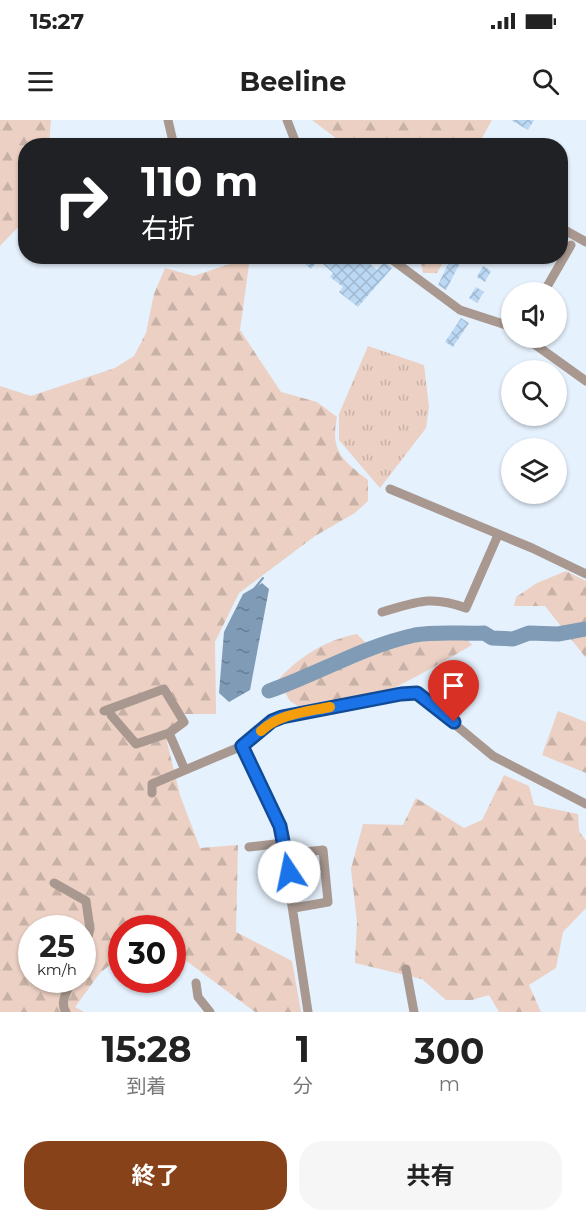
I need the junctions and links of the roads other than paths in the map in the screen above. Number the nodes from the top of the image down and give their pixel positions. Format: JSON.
{"nodes":[{"id":1,"x":168,"y":120,"type":"edge"},
{"id":2,"x":287,"y":120,"type":"edge"},
{"id":3,"x":172,"y":138,"type":"edge"},
{"id":4,"x":294,"y":138,"type":"edge"},
{"id":5,"x":568,"y":232,"type":"edge"},
{"id":6,"x":586,"y":242,"type":"edge"},
{"id":7,"x":570,"y":245,"type":"dead end"},
{"id":8,"x":568,"y":249,"type":"edge"},
{"id":9,"x":398,"y":264,"type":"edge"},
{"id":10,"x":559,"y":264,"type":"edge"},
{"id":11,"x":550,"y":282,"type":"edge"},
{"id":12,"x":501,"y":323,"type":"edge"},
{"id":13,"x":540,"y":348,"type":"edge"},
{"id":14,"x":586,"y":381,"type":"edge"},
{"id":15,"x":390,"y":489,"type":"dead end"},
{"id":16,"x":498,"y":535,"type":"junction"},
{"id":17,"x":585,"y":571,"type":"edge"},
{"id":18,"x":382,"y":612,"type":"dead end"},
{"id":19,"x":169,"y":733,"type":"junction"},
{"id":20,"x":242,"y":746,"type":"junction"},
{"id":21,"x":185,"y":770,"type":"junction"},
{"id":22,"x":152,"y":793,"type":"dead end"},
{"id":23,"x":586,"y":804,"type":"edge"},
{"id":24,"x":283,"y":843,"type":"junction"},
{"id":25,"x":249,"y":847,"type":"dead end"},
{"id":26,"x":286,"y":854,"type":"junction"},
{"id":27,"x":54,"y":883,"type":"dead end"},
{"id":28,"x":294,"y":908,"type":"junction"},
{"id":29,"x":88,"y":915,"type":"edge"},
{"id":30,"x":406,"y":969,"type":"dead end"},
{"id":31,"x":196,"y":983,"type":"dead end"},
{"id":32,"x":66,"y":993,"type":"edge"},
{"id":33,"x":66,"y":1012,"type":"edge"},
{"id":34,"x":210,"y":1012,"type":"edge"},
{"id":35,"x":308,"y":1012,"type":"edge"},
{"id":36,"x":414,"y":1012,"type":"edge"}],
"edges":[{"from":1,"to":3,"type":"street"},
{"from":2,"to":4,"type":"street"},
{"from":5,"to":6,"type":"street"},
{"from":7,"to":8,"type":"street"},
{"from":9,"to":12,"type":"street"},
{"from":10,"to":11,"type":"street"},
{"from":13,"to":14,"type":"street"},
{"from":15,"to":16,"type":"street"},
{"from":16,"to":17,"type":"street"},
{"from":16,"to":18,"type":"street"},
{"from":19,"to":19,"type":"street"},
{"from":19,"to":21,"type":"street"},
{"from":20,"to":21,"type":"street"},
{"from":20,"to":23,"type":"street"},
{"from":20,"to":24,"type":"street"},
{"from":21,"to":22,"type":"street"},
{"from":24,"to":25,"type":"street"},
{"from":24,"to":26,"type":"street"},
{"from":26,"to":28,"type":"street"},
{"from":26,"to":28,"type":"street"},
{"from":27,"to":29,"type":"street"},
{"from":28,"to":35,"type":"street"},
{"from":30,"to":36,"type":"street"},
{"from":31,"to":34,"type":"street"},
{"from":32,"to":33,"type":"street"}]}
